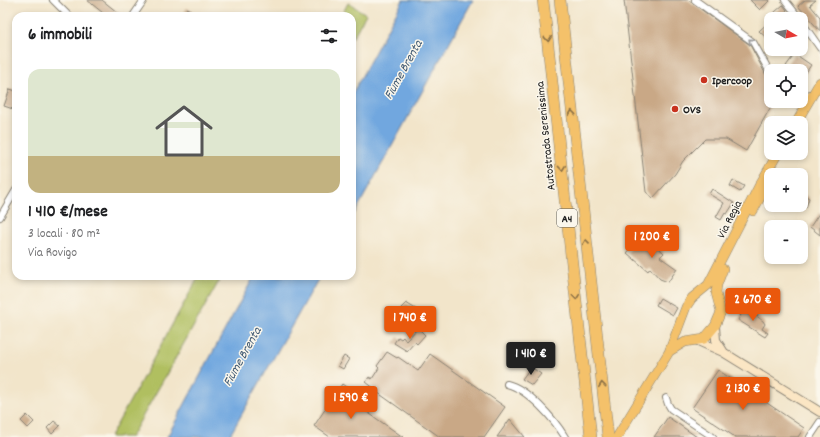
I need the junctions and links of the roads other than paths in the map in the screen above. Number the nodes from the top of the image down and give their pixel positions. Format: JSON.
{"nodes":[{"id":1,"x":54,"y":0,"type":"edge"},
{"id":2,"x":144,"y":0,"type":"edge"},
{"id":3,"x":543,"y":0,"type":"edge"},
{"id":4,"x":560,"y":0,"type":"edge"},
{"id":5,"x":695,"y":0,"type":"edge"},
{"id":6,"x":785,"y":0,"type":"edge"},
{"id":7,"x":65,"y":12,"type":"edge"},
{"id":8,"x":136,"y":12,"type":"edge"},
{"id":9,"x":794,"y":12,"type":"edge"},
{"id":10,"x":808,"y":31,"type":"edge"},
{"id":11,"x":820,"y":48,"type":"edge"},
{"id":12,"x":765,"y":64,"type":"edge"},
{"id":13,"x":820,"y":82,"type":"edge"},
{"id":14,"x":817,"y":93,"type":"edge"},
{"id":15,"x":801,"y":116,"type":"edge"},
{"id":16,"x":806,"y":116,"type":"edge"},
{"id":17,"x":774,"y":160,"type":"edge"},
{"id":18,"x":764,"y":191,"type":"edge"},
{"id":19,"x":12,"y":197,"type":"edge"},
{"id":20,"x":0,"y":217,"type":"edge"},
{"id":21,"x":699,"y":293,"type":"junction"},
{"id":22,"x":718,"y":299,"type":"junction"},
{"id":23,"x":680,"y":323,"type":"junction"},
{"id":24,"x":715,"y":326,"type":"junction"},
{"id":25,"x":695,"y":340,"type":"junction"},
{"id":26,"x":669,"y":352,"type":"junction"},
{"id":27,"x":723,"y":352,"type":"junction"},
{"id":28,"x":506,"y":384,"type":"dead end"},
{"id":29,"x":666,"y":398,"type":"dead end"},
{"id":30,"x":820,"y":412,"type":"edge"},
{"id":31,"x":820,"y":422,"type":"edge"},
{"id":32,"x":564,"y":437,"type":"edge"},
{"id":33,"x":591,"y":437,"type":"edge"},
{"id":34,"x":608,"y":437,"type":"edge"},
{"id":35,"x":617,"y":437,"type":"edge"},
{"id":36,"x":713,"y":437,"type":"edge"},
{"id":37,"x":810,"y":437,"type":"edge"}],
"edges":[{"from":1,"to":7,"type":"street"},
{"from":2,"to":8,"type":"street"},
{"from":3,"to":33,"type":"highway","name":"Autostrada Serenissima","number":"A4","one_way":true},
{"from":34,"to":4,"type":"highway","number":"A4","one_way":true},
{"from":12,"to":5,"type":"street","one_way":true},
{"from":6,"to":9,"type":"street"},
{"from":10,"to":11,"type":"street"},
{"from":13,"to":14,"type":"main road"},
{"from":14,"to":15,"type":"main road"},
{"from":14,"to":16,"type":"main road"},
{"from":17,"to":21,"type":"main road","name":"Via Regia"},
{"from":18,"to":22,"type":"main road","name":"Via Regia"},
{"from":19,"to":20,"type":"street"},
{"from":21,"to":22,"type":"main road"},
{"from":21,"to":23,"type":"main road","name":"Via Regia"},
{"from":22,"to":24,"type":"main road","name":"Via Regia"},
{"from":23,"to":25,"type":"main road"},
{"from":23,"to":26,"type":"main road","name":"Via Regia"},
{"from":24,"to":25,"type":"main road","name":"Via Regia"},
{"from":24,"to":27,"type":"street"},
{"from":25,"to":26,"type":"main road","name":"Via Regia"},
{"from":25,"to":27,"type":"street"},
{"from":26,"to":35,"type":"main road","name":"Via Regia"},
{"from":27,"to":30,"type":"street"},
{"from":28,"to":32,"type":"street"},
{"from":29,"to":36,"type":"street"},
{"from":31,"to":37,"type":"street"}]}
